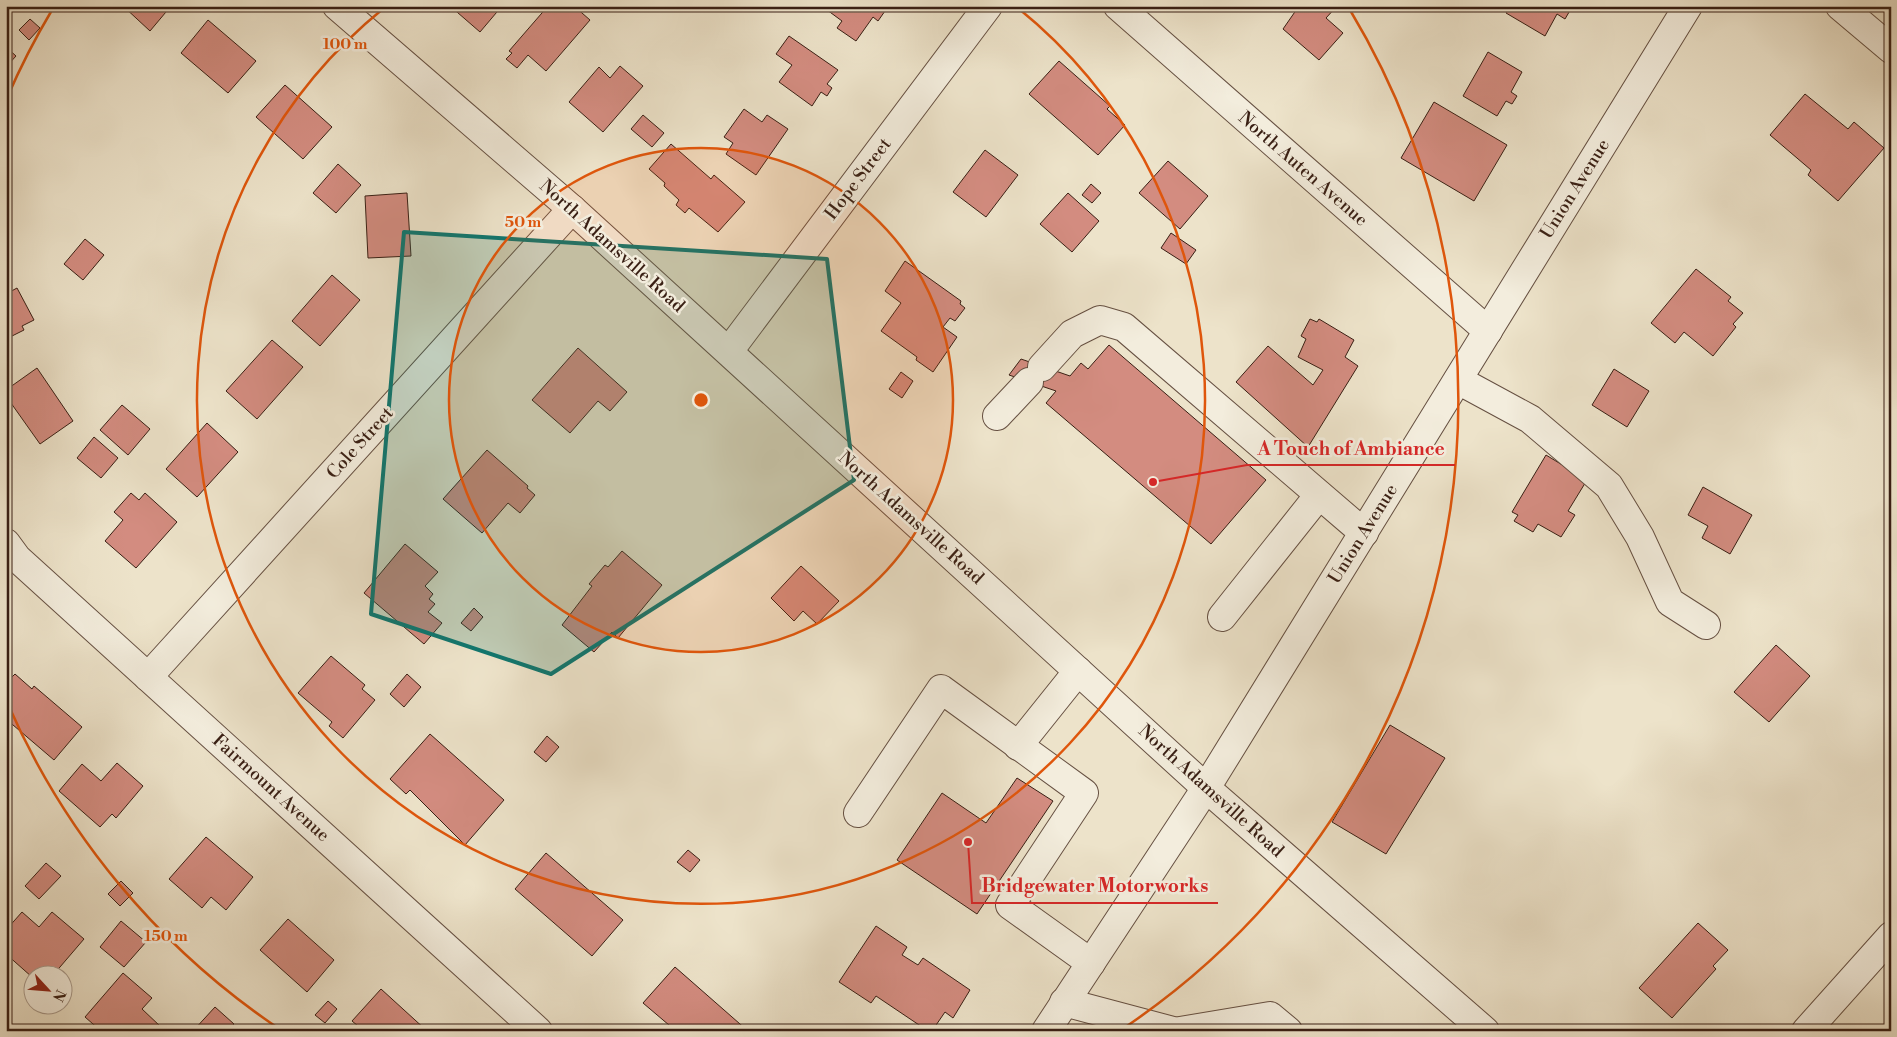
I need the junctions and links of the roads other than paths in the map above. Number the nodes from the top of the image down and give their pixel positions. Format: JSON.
{"nodes":[{"id":1,"x":338,"y":6,"type":"edge"},
{"id":2,"x":988,"y":6,"type":"edge"},
{"id":3,"x":1118,"y":6,"type":"edge"},
{"id":4,"x":1688,"y":6,"type":"edge"},
{"id":5,"x":1840,"y":6,"type":"edge"},
{"id":6,"x":1891,"y":49,"type":"edge"},
{"id":7,"x":572,"y":209,"type":"junction"},
{"id":8,"x":1488,"y":331,"type":"junction"},
{"id":9,"x":729,"y":351,"type":"junction"},
{"id":10,"x":1458,"y":380,"type":"junction"},
{"id":11,"x":997,"y":416,"type":"dead end"},
{"id":12,"x":1319,"y":495,"type":"junction"},
{"id":13,"x":1364,"y":533,"type":"junction"},
{"id":14,"x":6,"y":543,"type":"edge"},
{"id":15,"x":1222,"y":618,"type":"dead end"},
{"id":16,"x":1706,"y":625,"type":"dead end"},
{"id":17,"x":1078,"y":671,"type":"junction"},
{"id":18,"x":148,"y":677,"type":"junction"},
{"id":19,"x":1018,"y":746,"type":"junction"},
{"id":20,"x":1206,"y":788,"type":"junction"},
{"id":21,"x":858,"y":813,"type":"dead end"},
{"id":22,"x":1891,"y":936,"type":"edge"},
{"id":23,"x":1091,"y":962,"type":"junction"},
{"id":24,"x":1064,"y":1002,"type":"junction"},
{"id":25,"x":1279,"y":1023,"type":"edge"},
{"id":26,"x":538,"y":1031,"type":"edge"},
{"id":27,"x":1046,"y":1031,"type":"edge"},
{"id":28,"x":1173,"y":1031,"type":"edge"},
{"id":29,"x":1180,"y":1031,"type":"edge"},
{"id":30,"x":1485,"y":1031,"type":"edge"},
{"id":31,"x":1806,"y":1031,"type":"edge"}],
"edges":[{"from":1,"to":7,"type":"street","name":"North Adamsville Road"},
{"from":2,"to":9,"type":"street","name":"Hope Street"},
{"from":3,"to":8,"type":"street","name":"North Auten Avenue"},
{"from":4,"to":8,"type":"street","name":"Union Avenue"},
{"from":5,"to":6,"type":"street"},
{"from":7,"to":9,"type":"street","name":"North Adamsville Road"},
{"from":7,"to":18,"type":"street","name":"Cole Street"},
{"from":8,"to":10,"type":"street","name":"Union Avenue"},
{"from":9,"to":17,"type":"street","name":"North Adamsville Road"},
{"from":10,"to":13,"type":"street","name":"Union Avenue"},
{"from":10,"to":16,"type":"street"},
{"from":11,"to":12,"type":"street"},
{"from":12,"to":13,"type":"street"},
{"from":12,"to":15,"type":"street"},
{"from":13,"to":20,"type":"street","name":"Union Avenue"},
{"from":14,"to":18,"type":"street","name":"Fairmount Avenue"},
{"from":17,"to":19,"type":"street"},
{"from":17,"to":20,"type":"street","name":"North Adamsville Road"},
{"from":18,"to":26,"type":"street","name":"Fairmount Avenue"},
{"from":19,"to":21,"type":"street"},
{"from":19,"to":23,"type":"street"},
{"from":20,"to":23,"type":"street","name":"Union Avenue"},
{"from":20,"to":30,"type":"street","name":"North Adamsville Road"},
{"from":22,"to":31,"type":"street"},
{"from":23,"to":24,"type":"street","name":"Union Avenue"},
{"from":24,"to":27,"type":"street","name":"Union Avenue"},
{"from":24,"to":28,"type":"street"},
{"from":25,"to":29,"type":"street"}]}
